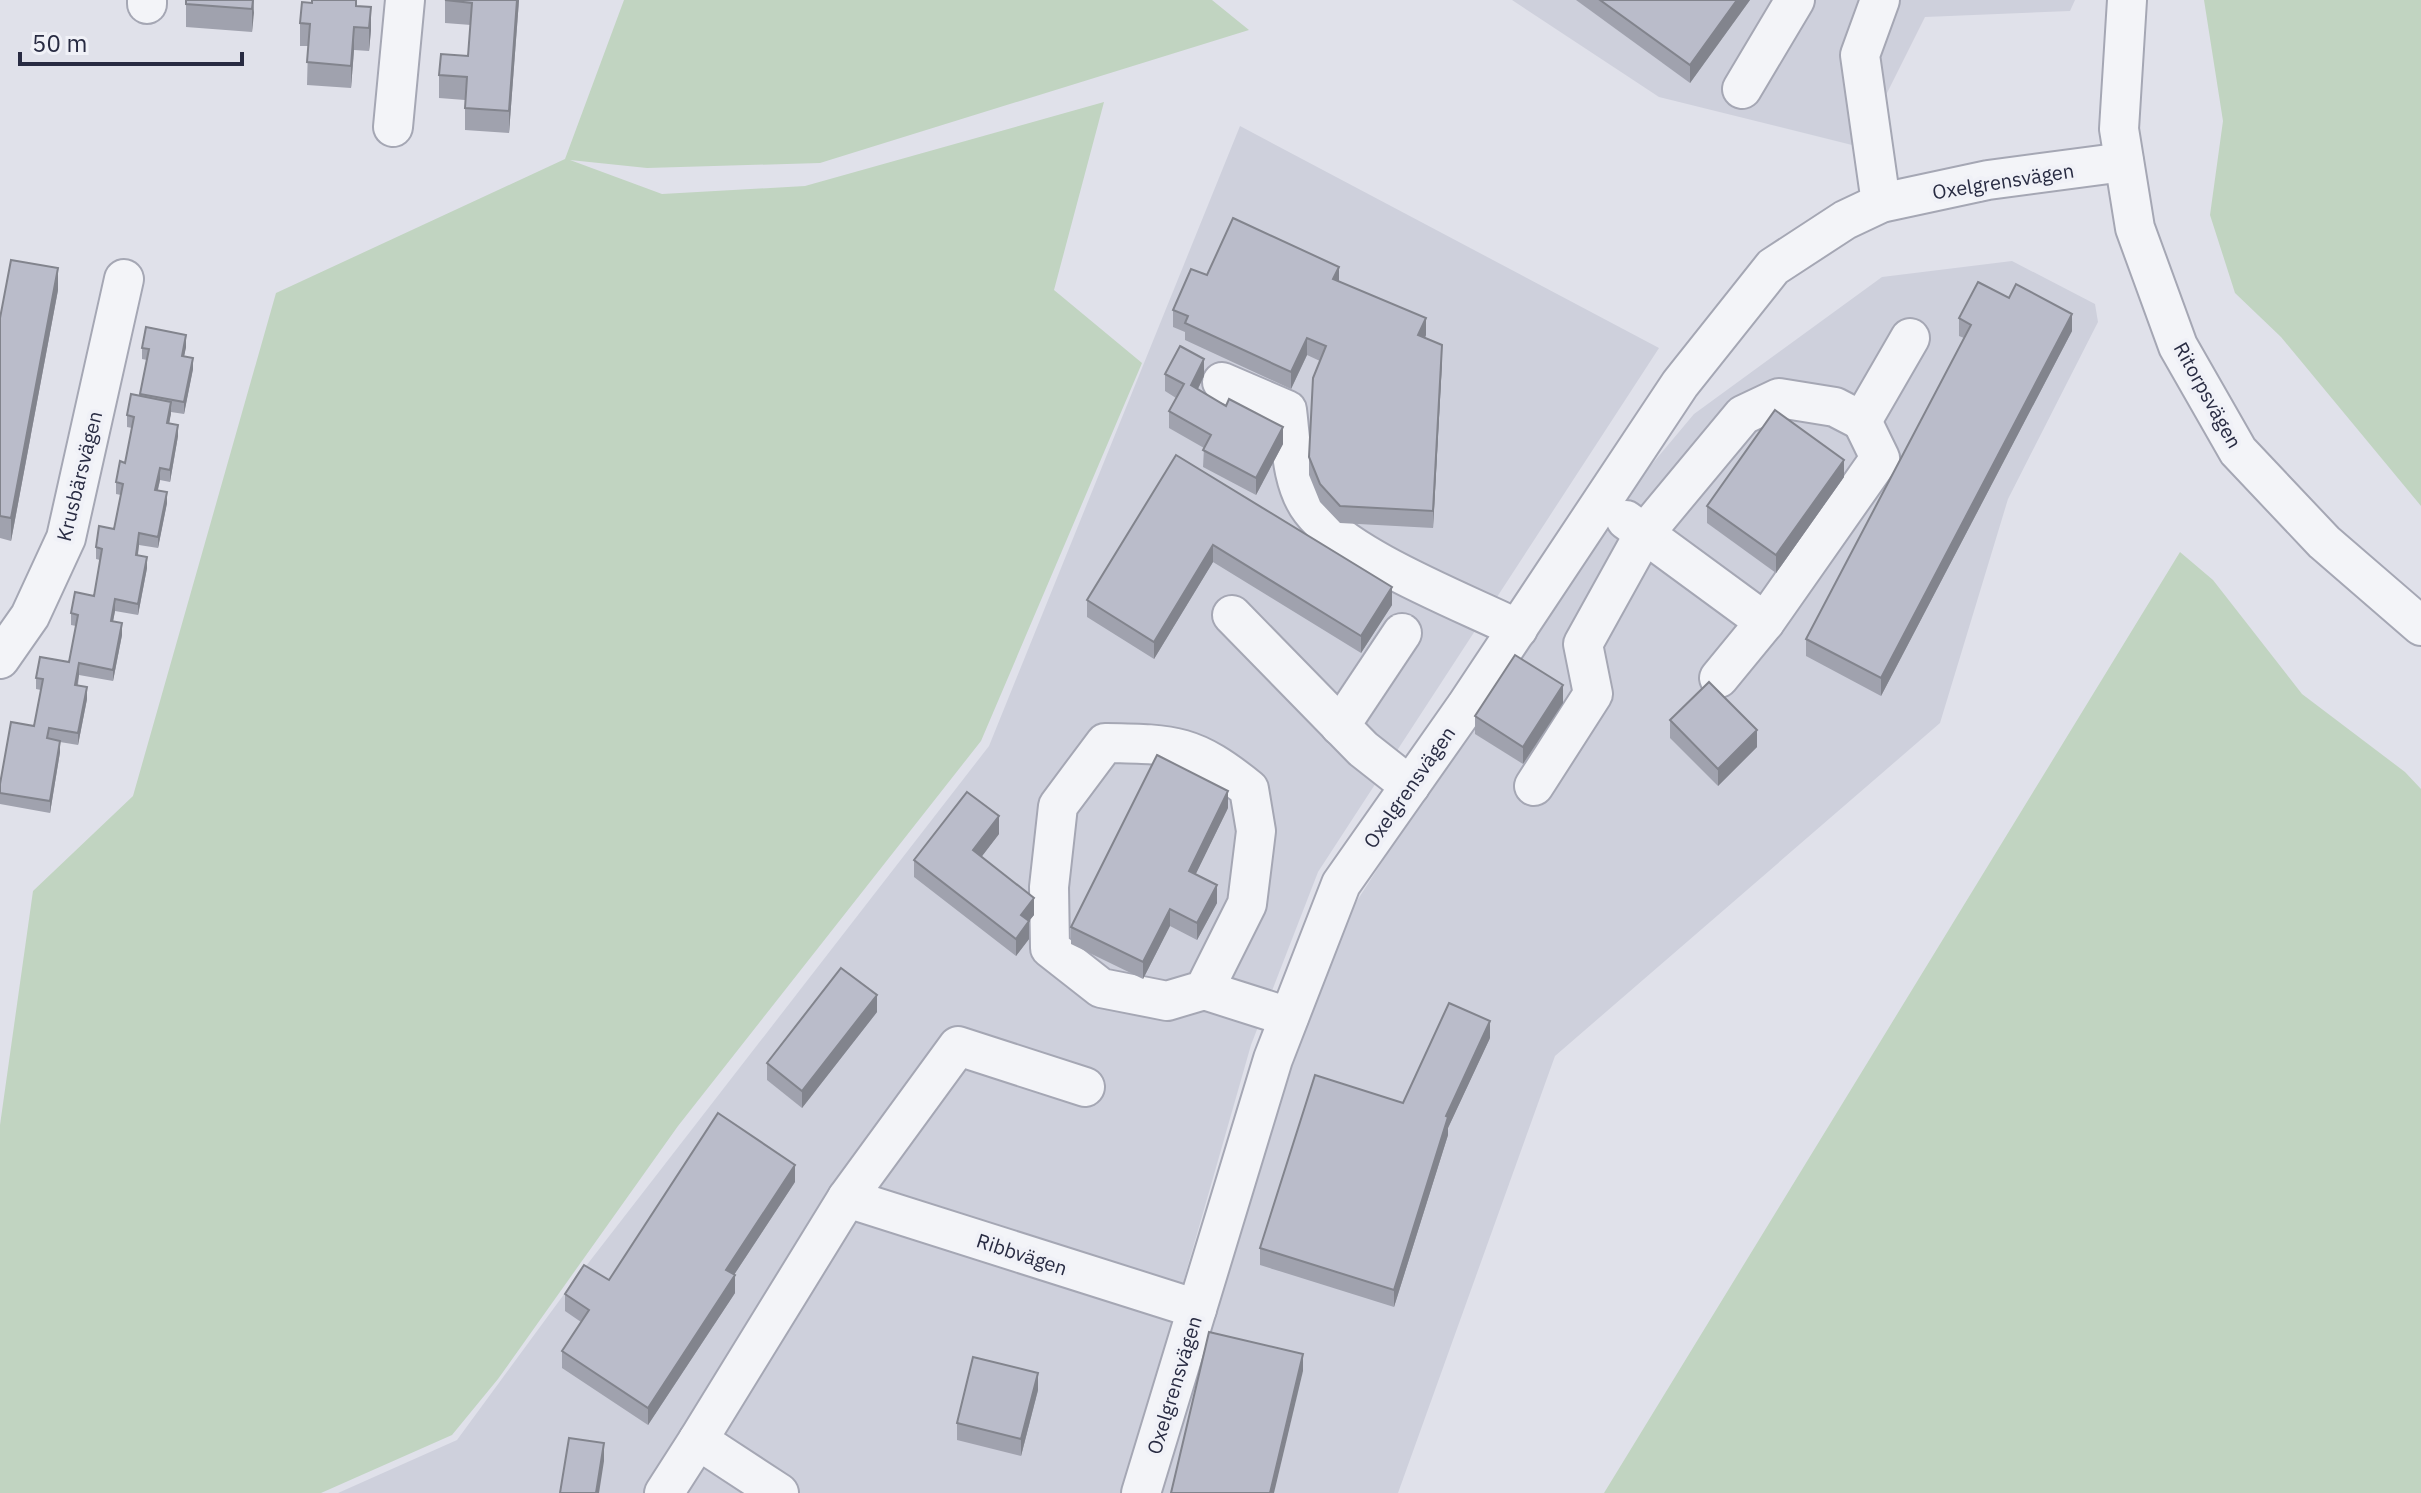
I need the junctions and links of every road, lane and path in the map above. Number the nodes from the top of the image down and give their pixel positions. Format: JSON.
{"nodes":[{"id":1,"x":405,"y":0,"type":"edge"},
{"id":2,"x":1795,"y":0,"type":"edge"},
{"id":3,"x":1880,"y":0,"type":"edge"},
{"id":4,"x":2127,"y":0,"type":"edge"},
{"id":5,"x":1742,"y":89,"type":"dead end"},
{"id":6,"x":393,"y":127,"type":"dead end"},
{"id":7,"x":2124,"y":162,"type":"junction"},
{"id":8,"x":1881,"y":203,"type":"junction"},
{"id":9,"x":124,"y":279,"type":"dead end"},
{"id":10,"x":1910,"y":338,"type":"dead end"},
{"id":11,"x":1222,"y":382,"type":"dead end"},
{"id":12,"x":1862,"y":421,"type":"junction"},
{"id":13,"x":1601,"y":502,"type":"junction"},
{"id":14,"x":1644,"y":534,"type":"junction"},
{"id":15,"x":1232,"y":615,"type":"dead end"},
{"id":16,"x":1765,"y":622,"type":"junction"},
{"id":17,"x":2421,"y":626,"type":"edge"},
{"id":18,"x":1518,"y":629,"type":"junction"},
{"id":19,"x":1402,"y":633,"type":"dead end"},
{"id":20,"x":0,"y":659,"type":"edge"},
{"id":21,"x":1719,"y":678,"type":"dead end"},
{"id":22,"x":1340,"y":726,"type":"junction"},
{"id":23,"x":1410,"y":786,"type":"junction"},
{"id":24,"x":1534,"y":786,"type":"dead end"},
{"id":25,"x":1204,"y":990,"type":"junction"},
{"id":26,"x":1289,"y":1017,"type":"junction"},
{"id":27,"x":1085,"y":1087,"type":"dead end"},
{"id":28,"x":847,"y":1198,"type":"junction"},
{"id":29,"x":1197,"y":1309,"type":"junction"},
{"id":30,"x":698,"y":1440,"type":"junction"},
{"id":31,"x":664,"y":1493,"type":"edge"},
{"id":32,"x":779,"y":1493,"type":"edge"},
{"id":33,"x":1141,"y":1493,"type":"edge"}],
"edges":[{"from":1,"to":6,"type":"street"},
{"from":2,"to":5,"type":"street"},
{"from":3,"to":8,"type":"street"},
{"from":4,"to":7,"type":"street","name":"Ritorpsvägen"},
{"from":7,"to":8,"type":"street","name":"Oxelgrensvägen"},
{"from":7,"to":17,"type":"street","name":"Ritorpsvägen"},
{"from":8,"to":13,"type":"street","name":"Oxelgrensvägen"},
{"from":9,"to":20,"type":"street","name":"Krusbärsvägen"},
{"from":10,"to":12,"type":"street"},
{"from":11,"to":18,"type":"street"},
{"from":12,"to":14,"type":"street"},
{"from":12,"to":16,"type":"street"},
{"from":13,"to":14,"type":"street"},
{"from":13,"to":18,"type":"street","name":"Oxelgrensvägen"},
{"from":14,"to":16,"type":"street"},
{"from":14,"to":24,"type":"street"},
{"from":15,"to":22,"type":"street"},
{"from":16,"to":21,"type":"street"},
{"from":18,"to":23,"type":"street","name":"Oxelgrensvägen"},
{"from":19,"to":22,"type":"street"},
{"from":22,"to":23,"type":"street"},
{"from":23,"to":26,"type":"street","name":"Oxelgrensvägen"},
{"from":25,"to":25,"type":"street"},
{"from":25,"to":26,"type":"street"},
{"from":26,"to":29,"type":"street","name":"Oxelgrensvägen"},
{"from":27,"to":28,"type":"street"},
{"from":28,"to":29,"type":"street","name":"Ribbvägen"},
{"from":28,"to":30,"type":"street"},
{"from":29,"to":33,"type":"street","name":"Oxelgrensvägen"},
{"from":30,"to":31,"type":"street"},
{"from":30,"to":32,"type":"street"}]}
